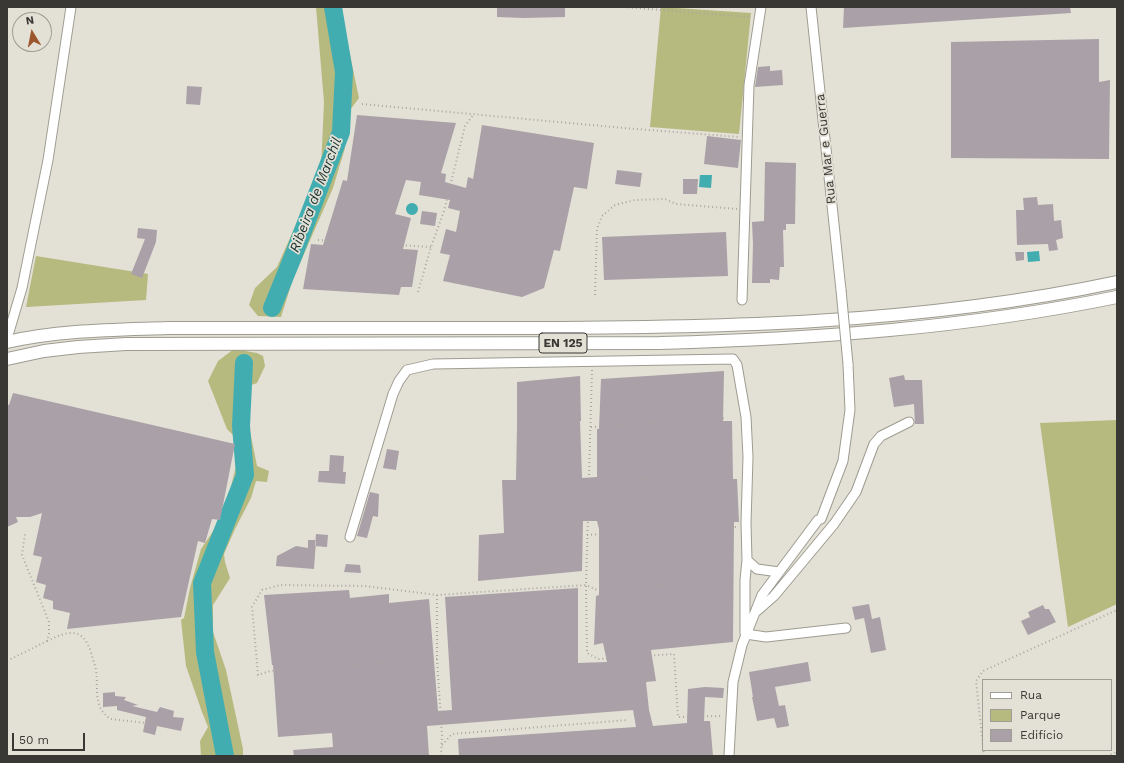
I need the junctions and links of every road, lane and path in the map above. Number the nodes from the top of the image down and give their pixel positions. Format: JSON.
{"nodes":[{"id":1,"x":71,"y":7,"type":"edge"},
{"id":2,"x":624,"y":7,"type":"edge"},
{"id":3,"x":761,"y":7,"type":"edge"},
{"id":4,"x":811,"y":7,"type":"edge"},
{"id":5,"x":760,"y":18,"type":"junction"},
{"id":6,"x":362,"y":104,"type":"dead end"},
{"id":7,"x":473,"y":114,"type":"junction"},
{"id":8,"x":747,"y":138,"type":"junction"},
{"id":9,"x":745,"y":210,"type":"junction"},
{"id":10,"x":318,"y":240,"type":"dead end"},
{"id":11,"x":431,"y":247,"type":"junction"},
{"id":12,"x":1117,"y":282,"type":"edge"},
{"id":13,"x":418,"y":292,"type":"dead end"},
{"id":14,"x":595,"y":295,"type":"dead end"},
{"id":15,"x":1117,"y":297,"type":"edge"},
{"id":16,"x":742,"y":300,"type":"dead end"},
{"id":17,"x":18,"y":304,"type":"junction"},
{"id":18,"x":7,"y":307,"type":"edge"},
{"id":19,"x":10,"y":338,"type":"edge"},
{"id":20,"x":7,"y":359,"type":"edge"},
{"id":21,"x":592,"y":361,"type":"junction"},
{"id":22,"x":726,"y":418,"type":"dead end"},
{"id":23,"x":909,"y":422,"type":"dead end"},
{"id":24,"x":591,"y":427,"type":"junction"},
{"id":25,"x":733,"y":474,"type":"dead end"},
{"id":26,"x":589,"y":483,"type":"junction"},
{"id":27,"x":737,"y":527,"type":"dead end"},
{"id":28,"x":25,"y":534,"type":"dead end"},
{"id":29,"x":587,"y":535,"type":"junction"},
{"id":30,"x":350,"y":537,"type":"dead end"},
{"id":31,"x":747,"y":560,"type":"junction"},
{"id":32,"x":779,"y":572,"type":"junction"},
{"id":33,"x":728,"y":580,"type":"dead end"},
{"id":34,"x":586,"y":585,"type":"junction"},
{"id":35,"x":437,"y":595,"type":"junction"},
{"id":36,"x":1117,"y":610,"type":"edge"},
{"id":37,"x":755,"y":614,"type":"junction"},
{"id":38,"x":846,"y":628,"type":"dead end"},
{"id":39,"x":746,"y":636,"type":"junction"},
{"id":40,"x":47,"y":641,"type":"junction"},
{"id":41,"x":437,"y":659,"type":"junction"},
{"id":42,"x":7,"y":661,"type":"edge"},
{"id":43,"x":731,"y":716,"type":"junction"},
{"id":44,"x":628,"y":720,"type":"dead end"},
{"id":45,"x":156,"y":724,"type":"dead end"},
{"id":46,"x":982,"y":737,"type":"edge"},
{"id":47,"x":442,"y":745,"type":"junction"},
{"id":48,"x":1117,"y":752,"type":"edge"},
{"id":49,"x":441,"y":756,"type":"edge"},
{"id":50,"x":729,"y":756,"type":"edge"},
{"id":51,"x":1108,"y":756,"type":"edge"}],
"edges":[{"from":1,"to":17,"type":"street"},
{"from":2,"to":5,"type":"path"},
{"from":3,"to":5,"type":"street"},
{"from":4,"to":32,"type":"street","name":"Rua Mar e Guerra","bridge":true},
{"from":5,"to":8,"type":"street"},
{"from":6,"to":7,"type":"path"},
{"from":7,"to":8,"type":"path"},
{"from":7,"to":11,"type":"path"},
{"from":8,"to":9,"type":"street"},
{"from":9,"to":14,"type":"path"},
{"from":9,"to":16,"type":"street"},
{"from":10,"to":11,"type":"path"},
{"from":11,"to":13,"type":"path"},
{"from":12,"to":19,"type":"main road","number":"EN 125"},
{"from":15,"to":20,"type":"main road","number":"EN 125"},
{"from":17,"to":18,"type":"street"},
{"from":17,"to":19,"type":"street"},
{"from":21,"to":24,"type":"path"},
{"from":21,"to":30,"type":"street"},
{"from":21,"to":31,"type":"street"},
{"from":22,"to":24,"type":"path"},
{"from":23,"to":37,"type":"street"},
{"from":24,"to":26,"type":"path"},
{"from":25,"to":26,"type":"path"},
{"from":26,"to":29,"type":"path"},
{"from":27,"to":29,"type":"path"},
{"from":28,"to":40,"type":"path"},
{"from":29,"to":34,"type":"path"},
{"from":31,"to":32,"type":"street"},
{"from":31,"to":39,"type":"street"},
{"from":32,"to":37,"type":"street","name":"Rua Mar e Guerra"},
{"from":33,"to":34,"type":"path"},
{"from":34,"to":35,"type":"path"},
{"from":34,"to":43,"type":"path"},
{"from":35,"to":41,"type":"path"},
{"from":35,"to":41,"type":"path"},
{"from":36,"to":46,"type":"path"},
{"from":37,"to":39,"type":"street","name":"Rua Mar e Guerra"},
{"from":38,"to":39,"type":"street"},
{"from":39,"to":43,"type":"street"},
{"from":40,"to":42,"type":"path"},
{"from":40,"to":45,"type":"path"},
{"from":41,"to":47,"type":"path"},
{"from":43,"to":50,"type":"street"},
{"from":44,"to":47,"type":"path"},
{"from":47,"to":49,"type":"path"},
{"from":48,"to":51,"type":"path"}]}
